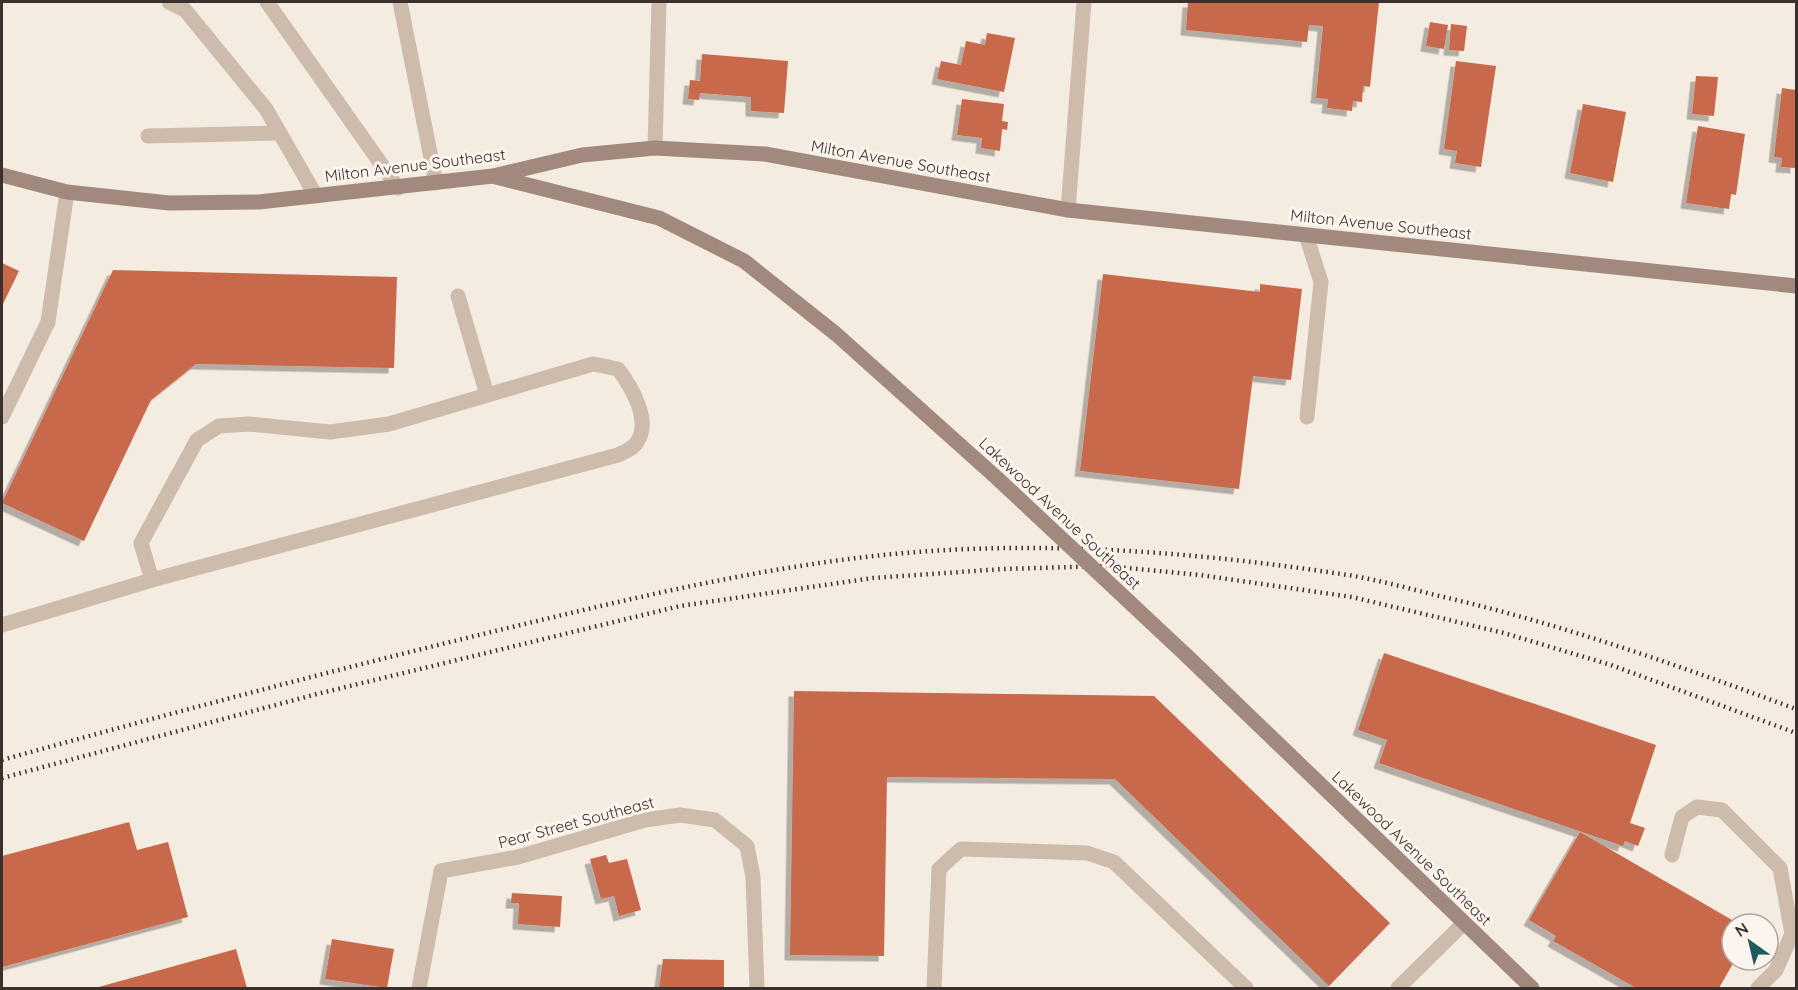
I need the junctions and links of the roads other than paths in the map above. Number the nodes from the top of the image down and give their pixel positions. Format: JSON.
{"nodes":[{"id":1,"x":169,"y":2,"type":"edge"},
{"id":2,"x":267,"y":2,"type":"edge"},
{"id":3,"x":400,"y":2,"type":"edge"},
{"id":4,"x":659,"y":2,"type":"edge"},
{"id":5,"x":1084,"y":2,"type":"edge"},
{"id":6,"x":280,"y":133,"type":"junction"},
{"id":7,"x":148,"y":136,"type":"dead end"},
{"id":8,"x":655,"y":148,"type":"junction"},
{"id":9,"x":2,"y":176,"type":"edge"},
{"id":10,"x":493,"y":176,"type":"junction"},
{"id":11,"x":436,"y":183,"type":"junction"},
{"id":12,"x":398,"y":188,"type":"junction"},
{"id":13,"x":67,"y":192,"type":"junction"},
{"id":14,"x":316,"y":196,"type":"junction"},
{"id":15,"x":1068,"y":210,"type":"junction"},
{"id":16,"x":1306,"y":235,"type":"junction"},
{"id":17,"x":1797,"y":286,"type":"edge"},
{"id":18,"x":458,"y":296,"type":"dead end"},
{"id":19,"x":487,"y":395,"type":"junction"},
{"id":20,"x":2,"y":417,"type":"edge"},
{"id":21,"x":1307,"y":417,"type":"dead end"},
{"id":22,"x":152,"y":580,"type":"junction"},
{"id":23,"x":2,"y":625,"type":"edge"},
{"id":24,"x":1672,"y":855,"type":"dead end"},
{"id":25,"x":1464,"y":923,"type":"junction"},
{"id":26,"x":419,"y":988,"type":"edge"},
{"id":27,"x":757,"y":988,"type":"edge"},
{"id":28,"x":933,"y":988,"type":"edge"},
{"id":29,"x":1246,"y":988,"type":"edge"},
{"id":30,"x":1398,"y":988,"type":"edge"},
{"id":31,"x":1532,"y":988,"type":"edge"},
{"id":32,"x":1758,"y":988,"type":"edge"}],
"edges":[{"from":1,"to":6,"type":"street"},
{"from":2,"to":12,"type":"street"},
{"from":3,"to":11,"type":"street"},
{"from":4,"to":8,"type":"street"},
{"from":5,"to":15,"type":"street"},
{"from":6,"to":7,"type":"street"},
{"from":6,"to":14,"type":"street"},
{"from":8,"to":10,"type":"street","name":"Milton Avenue Southeast"},
{"from":8,"to":15,"type":"street","name":"Milton Avenue Southeast"},
{"from":9,"to":13,"type":"street","name":"Milton Avenue Southeast"},
{"from":10,"to":11,"type":"street","name":"Milton Avenue Southeast"},
{"from":10,"to":25,"type":"street","name":"Lakewood Avenue Southeast","bridge":true},
{"from":11,"to":12,"type":"street","name":"Milton Avenue Southeast"},
{"from":12,"to":14,"type":"street","name":"Milton Avenue Southeast"},
{"from":13,"to":14,"type":"street","name":"Milton Avenue Southeast"},
{"from":13,"to":20,"type":"street"},
{"from":15,"to":16,"type":"street","name":"Milton Avenue Southeast"},
{"from":16,"to":17,"type":"street","name":"Milton Avenue Southeast"},
{"from":16,"to":21,"type":"street"},
{"from":18,"to":19,"type":"street"},
{"from":19,"to":22,"type":"street"},
{"from":19,"to":22,"type":"street"},
{"from":22,"to":23,"type":"street"},
{"from":24,"to":32,"type":"street"},
{"from":25,"to":30,"type":"street"},
{"from":25,"to":31,"type":"street","name":"Lakewood Avenue Southeast"},
{"from":26,"to":27,"type":"street","name":"Pear Street Southeast"},
{"from":28,"to":29,"type":"street"}]}
